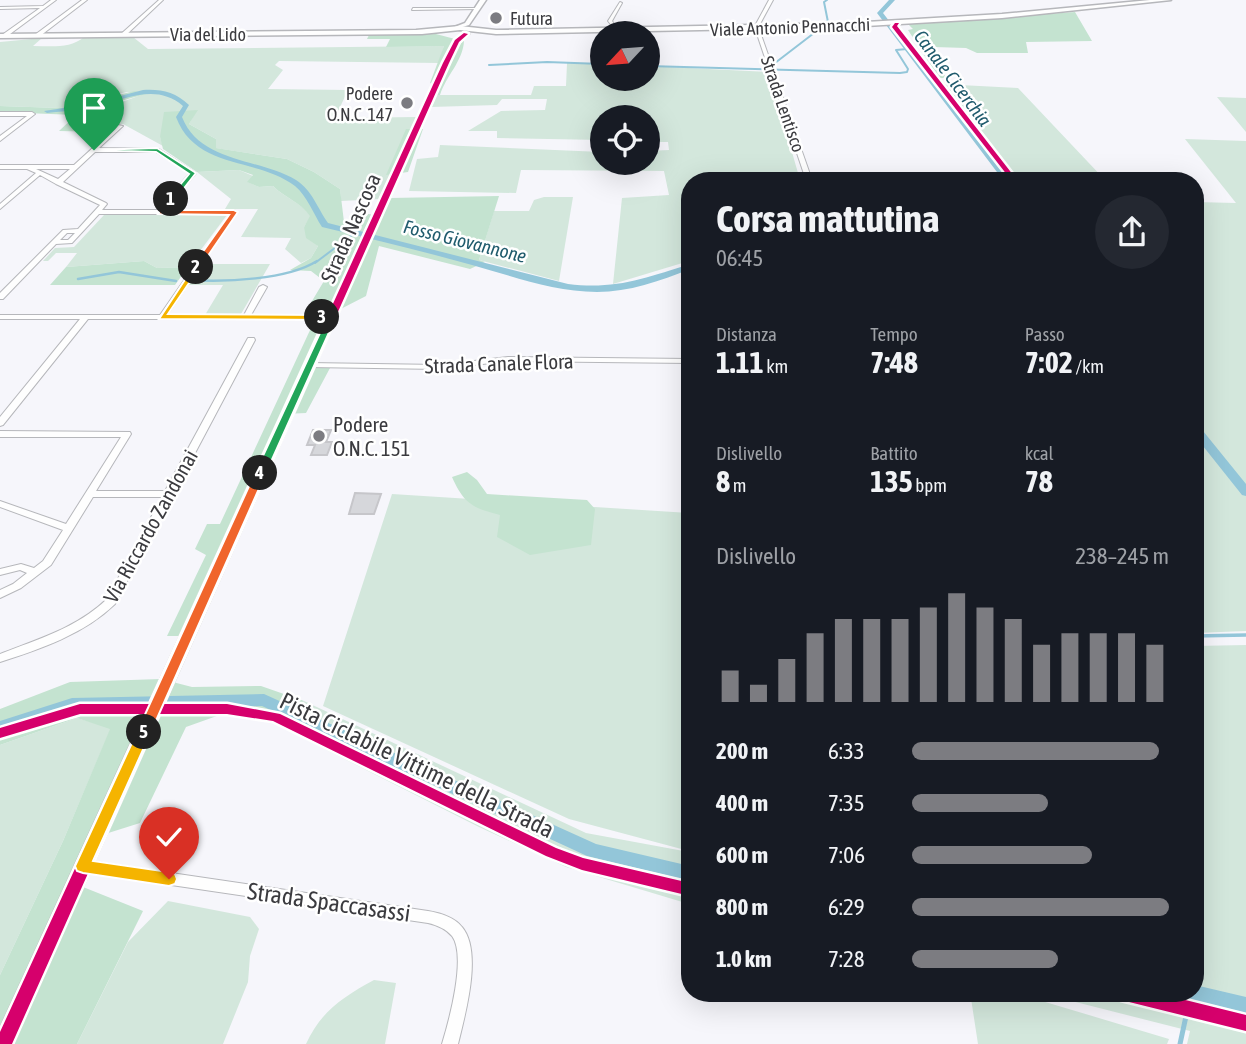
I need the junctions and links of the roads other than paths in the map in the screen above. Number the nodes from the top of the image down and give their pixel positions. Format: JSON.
{"nodes":[{"id":1,"x":54,"y":0,"type":"edge"},
{"id":2,"x":85,"y":0,"type":"edge"},
{"id":3,"x":161,"y":0,"type":"edge"},
{"id":4,"x":483,"y":0,"type":"edge"},
{"id":5,"x":771,"y":0,"type":"edge"},
{"id":6,"x":1168,"y":0,"type":"edge"},
{"id":7,"x":620,"y":3,"type":"dead end"},
{"id":8,"x":44,"y":7,"type":"junction"},
{"id":9,"x":0,"y":8,"type":"edge"},
{"id":10,"x":413,"y":9,"type":"dead end"},
{"id":11,"x":477,"y":9,"type":"junction"},
{"id":12,"x":611,"y":21,"type":"edge"},
{"id":13,"x":759,"y":28,"type":"junction"},
{"id":14,"x":660,"y":29,"type":"edge"},
{"id":15,"x":468,"y":30,"type":"junction"},
{"id":16,"x":590,"y":30,"type":"edge"},
{"id":17,"x":38,"y":35,"type":"junction"},
{"id":18,"x":123,"y":35,"type":"junction"},
{"id":19,"x":453,"y":35,"type":"junction"},
{"id":20,"x":2,"y":36,"type":"edge"},
{"id":21,"x":0,"y":114,"type":"edge"},
{"id":22,"x":120,"y":126,"type":"dead end"},
{"id":23,"x":0,"y":139,"type":"edge"},
{"id":24,"x":94,"y":150,"type":"junction"},
{"id":25,"x":0,"y":167,"type":"edge"},
{"id":26,"x":28,"y":167,"type":"junction"},
{"id":27,"x":77,"y":167,"type":"junction"},
{"id":28,"x":806,"y":172,"type":"edge"},
{"id":29,"x":38,"y":174,"type":"junction"},
{"id":30,"x":58,"y":183,"type":"junction"},
{"id":31,"x":0,"y":207,"type":"edge"},
{"id":32,"x":98,"y":212,"type":"junction"},
{"id":33,"x":160,"y":212,"type":"junction"},
{"id":34,"x":263,"y":287,"type":"dead end"},
{"id":35,"x":0,"y":297,"type":"edge"},
{"id":36,"x":0,"y":317,"type":"edge"},
{"id":37,"x":86,"y":317,"type":"junction"},
{"id":38,"x":162,"y":317,"type":"junction"},
{"id":39,"x":246,"y":317,"type":"junction"},
{"id":40,"x":332,"y":317,"type":"junction"},
{"id":41,"x":251,"y":340,"type":"dead end"},
{"id":42,"x":681,"y":361,"type":"edge"},
{"id":43,"x":309,"y":365,"type":"junction"},
{"id":44,"x":0,"y":423,"type":"edge"},
{"id":45,"x":0,"y":434,"type":"edge"},
{"id":46,"x":89,"y":494,"type":"junction"},
{"id":47,"x":169,"y":494,"type":"junction"},
{"id":48,"x":0,"y":504,"type":"edge"},
{"id":49,"x":68,"y":528,"type":"junction"},
{"id":50,"x":0,"y":572,"type":"edge"},
{"id":51,"x":35,"y":572,"type":"junction"},
{"id":52,"x":0,"y":594,"type":"edge"},
{"id":53,"x":0,"y":658,"type":"edge"},
{"id":54,"x":83,"y":866,"type":"junction"},
{"id":55,"x":3,"y":1044,"type":"edge"},
{"id":56,"x":450,"y":1044,"type":"edge"}],
"edges":[{"from":1,"to":8,"type":"street"},
{"from":2,"to":17,"type":"street"},
{"from":3,"to":18,"type":"street"},
{"from":4,"to":11,"type":"street"},
{"from":5,"to":13,"type":"street"},
{"from":6,"to":13,"type":"main road","name":"Viale Antonio Pennacchi"},
{"from":7,"to":12,"type":"street"},
{"from":8,"to":9,"type":"street"},
{"from":8,"to":20,"type":"street"},
{"from":10,"to":11,"type":"street"},
{"from":11,"to":15,"type":"street"},
{"from":13,"to":14,"type":"main road","name":"Viale Antonio Pennacchi"},
{"from":13,"to":28,"type":"street","name":"Strada Lentisco"},
{"from":15,"to":16,"type":"main road","name":"Viale Antonio Pennacchi"},
{"from":15,"to":19,"type":"main road","name":"Viale Antonio Pennacchi"},
{"from":17,"to":18,"type":"main road","name":"Via del Lido"},
{"from":17,"to":20,"type":"main road","name":"Via del Lido"},
{"from":18,"to":19,"type":"main road","name":"Via del Lido"},
{"from":19,"to":40,"type":"street","name":"Strada Nascosa"},
{"from":21,"to":23,"type":"street"},
{"from":22,"to":24,"type":"street"},
{"from":24,"to":27,"type":"street"},
{"from":24,"to":33,"type":"street"},
{"from":25,"to":26,"type":"street"},
{"from":26,"to":27,"type":"street"},
{"from":26,"to":29,"type":"street"},
{"from":27,"to":30,"type":"street"},
{"from":29,"to":30,"type":"street"},
{"from":29,"to":31,"type":"street"},
{"from":30,"to":32,"type":"street"},
{"from":32,"to":33,"type":"street"},
{"from":32,"to":35,"type":"street"},
{"from":33,"to":38,"type":"street"},
{"from":34,"to":39,"type":"street"},
{"from":36,"to":37,"type":"street"},
{"from":37,"to":38,"type":"street"},
{"from":37,"to":44,"type":"street"},
{"from":38,"to":39,"type":"street"},
{"from":39,"to":40,"type":"street"},
{"from":40,"to":43,"type":"street","name":"Strada Nascosa"},
{"from":41,"to":47,"type":"street","name":"Via Riccardo Zandonai"},
{"from":42,"to":43,"type":"street","name":"Strada Canale Flora"},
{"from":43,"to":54,"type":"street","name":"Strada Nascosa"},
{"from":45,"to":46,"type":"street"},
{"from":46,"to":47,"type":"street"},
{"from":46,"to":49,"type":"street"},
{"from":47,"to":53,"type":"street","name":"Via Riccardo Zandonai"},
{"from":48,"to":49,"type":"street"},
{"from":49,"to":51,"type":"street"},
{"from":50,"to":51,"type":"street"},
{"from":51,"to":52,"type":"street"},
{"from":54,"to":55,"type":"street","name":"Strada Nascosa"},
{"from":54,"to":56,"type":"street","name":"Strada Spaccasassi"}]}
